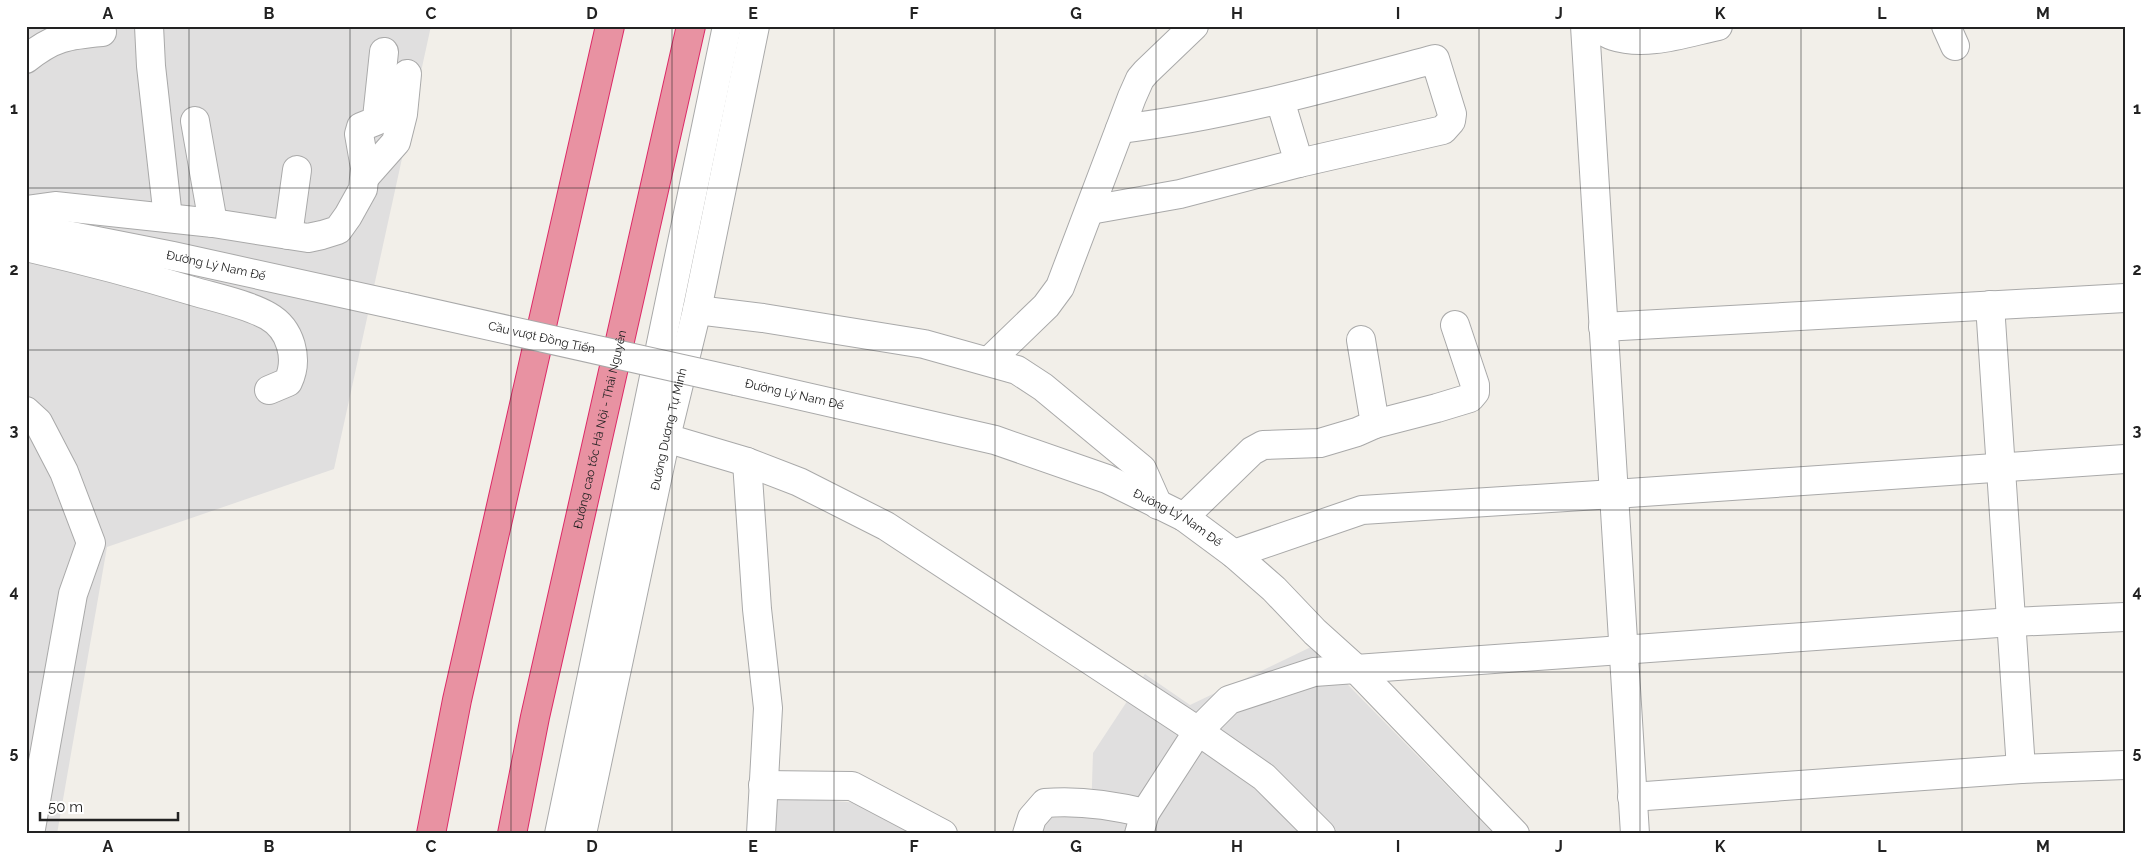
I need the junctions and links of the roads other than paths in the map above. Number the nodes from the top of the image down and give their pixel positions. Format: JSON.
{"nodes":[{"id":1,"x":149,"y":26,"type":"edge"},
{"id":2,"x":610,"y":26,"type":"edge"},
{"id":3,"x":691,"y":26,"type":"edge"},
{"id":4,"x":727,"y":26,"type":"edge"},
{"id":5,"x":755,"y":26,"type":"edge"},
{"id":6,"x":1194,"y":26,"type":"edge"},
{"id":7,"x":1585,"y":26,"type":"edge"},
{"id":8,"x":1592,"y":26,"type":"edge"},
{"id":9,"x":1718,"y":26,"type":"edge"},
{"id":10,"x":102,"y":32,"type":"dead end"},
{"id":11,"x":384,"y":52,"type":"dead end"},
{"id":12,"x":26,"y":59,"type":"edge"},
{"id":13,"x":407,"y":74,"type":"dead end"},
{"id":14,"x":1280,"y":100,"type":"junction"},
{"id":15,"x":195,"y":120,"type":"dead end"},
{"id":16,"x":1120,"y":129,"type":"junction"},
{"id":17,"x":1299,"y":163,"type":"junction"},
{"id":18,"x":297,"y":170,"type":"dead end"},
{"id":19,"x":365,"y":177,"type":"junction"},
{"id":20,"x":26,"y":210,"type":"edge"},
{"id":21,"x":1090,"y":210,"type":"junction"},
{"id":22,"x":168,"y":218,"type":"junction"},
{"id":23,"x":213,"y":223,"type":"junction"},
{"id":24,"x":26,"y":227,"type":"edge"},
{"id":25,"x":288,"y":235,"type":"junction"},
{"id":26,"x":26,"y":246,"type":"edge"},
{"id":27,"x":2125,"y":298,"type":"edge"},
{"id":28,"x":1990,"y":305,"type":"junction"},
{"id":29,"x":405,"y":307,"type":"joint"},
{"id":30,"x":697,"y":310,"type":"junction"},
{"id":31,"x":1455,"y":325,"type":"dead end"},
{"id":32,"x":1603,"y":327,"type":"junction"},
{"id":33,"x":1361,"y":340,"type":"dead end"},
{"id":34,"x":989,"y":361,"type":"junction"},
{"id":35,"x":736,"y":381,"type":"joint"},
{"id":36,"x":269,"y":390,"type":"dead end"},
{"id":37,"x":26,"y":411,"type":"edge"},
{"id":38,"x":1376,"y":424,"type":"junction"},
{"id":39,"x":654,"y":434,"type":"junction"},
{"id":40,"x":2125,"y":459,"type":"edge"},
{"id":41,"x":747,"y":462,"type":"junction"},
{"id":42,"x":2001,"y":466,"type":"junction"},
{"id":43,"x":1614,"y":494,"type":"junction"},
{"id":44,"x":1158,"y":505,"type":"junction"},
{"id":45,"x":1184,"y":517,"type":"junction"},
{"id":46,"x":1234,"y":554,"type":"junction"},
{"id":47,"x":2125,"y":617,"type":"edge"},
{"id":48,"x":2012,"y":622,"type":"junction"},
{"id":49,"x":1623,"y":650,"type":"junction"},
{"id":50,"x":1355,"y":668,"type":"junction"},
{"id":51,"x":1198,"y":731,"type":"junction"},
{"id":52,"x":2125,"y":765,"type":"edge"},
{"id":53,"x":2021,"y":768,"type":"junction"},
{"id":54,"x":762,"y":785,"type":"junction"},
{"id":55,"x":1632,"y":797,"type":"junction"},
{"id":56,"x":1142,"y":823,"type":"edge"},
{"id":57,"x":30,"y":834,"type":"edge"},
{"id":58,"x":431,"y":834,"type":"edge"},
{"id":59,"x":512,"y":834,"type":"edge"},
{"id":60,"x":559,"y":834,"type":"edge"},
{"id":61,"x":582,"y":834,"type":"edge"},
{"id":62,"x":761,"y":834,"type":"edge"},
{"id":63,"x":943,"y":834,"type":"edge"},
{"id":64,"x":1027,"y":834,"type":"edge"},
{"id":65,"x":1321,"y":834,"type":"edge"},
{"id":66,"x":1514,"y":834,"type":"edge"},
{"id":67,"x":1635,"y":834,"type":"edge"}],
"edges":[{"from":1,"to":22,"type":"street"},
{"from":2,"to":58,"type":"highway"},
{"from":3,"to":59,"type":"highway","name":"Đường cao tốc Hà Nội - Thái Nguyên"},
{"from":4,"to":39,"type":"street","name":"Đường Dương Tự Minh"},
{"from":5,"to":30,"type":"street","name":"Đường Dương Tự Minh"},
{"from":6,"to":16,"type":"street"},
{"from":7,"to":32,"type":"street"},
{"from":8,"to":9,"type":"street"},
{"from":10,"to":12,"type":"street"},
{"from":11,"to":19,"type":"street"},
{"from":13,"to":19,"type":"street"},
{"from":14,"to":16,"type":"street"},
{"from":14,"to":17,"type":"street"},
{"from":14,"to":17,"type":"street"},
{"from":15,"to":23,"type":"street"},
{"from":16,"to":21,"type":"street"},
{"from":17,"to":21,"type":"street"},
{"from":18,"to":25,"type":"street"},
{"from":19,"to":25,"type":"street"},
{"from":20,"to":22,"type":"street"},
{"from":21,"to":34,"type":"street"},
{"from":22,"to":23,"type":"street"},
{"from":23,"to":25,"type":"street"},
{"from":24,"to":29,"type":"street","name":"Đường Lý Nam Đế"},
{"from":26,"to":36,"type":"street"},
{"from":27,"to":28,"type":"street"},
{"from":28,"to":32,"type":"street"},
{"from":28,"to":42,"type":"street"},
{"from":29,"to":35,"type":"street","name":"Cầu vượt Đồng Tiến","bridge":true},
{"from":30,"to":34,"type":"street"},
{"from":30,"to":39,"type":"street","name":"Đường Dương Tự Minh"},
{"from":31,"to":38,"type":"street"},
{"from":32,"to":43,"type":"street"},
{"from":33,"to":38,"type":"street"},
{"from":34,"to":44,"type":"street"},
{"from":35,"to":44,"type":"street","name":"Đường Lý Nam Đế"},
{"from":37,"to":57,"type":"street"},
{"from":38,"to":45,"type":"street"},
{"from":39,"to":41,"type":"street"},
{"from":39,"to":60,"type":"street","name":"Đường Dương Tự Minh"},
{"from":39,"to":61,"type":"street","name":"Đường Dương Tự Minh"},
{"from":40,"to":42,"type":"street"},
{"from":41,"to":51,"type":"street"},
{"from":41,"to":54,"type":"street"},
{"from":42,"to":43,"type":"street"},
{"from":42,"to":48,"type":"street"},
{"from":43,"to":46,"type":"street"},
{"from":43,"to":49,"type":"street"},
{"from":44,"to":45,"type":"street","name":"Đường Lý Nam Đế"},
{"from":45,"to":46,"type":"street","name":"Đường Lý Nam Đế"},
{"from":46,"to":50,"type":"street","name":"Đường Lý Nam Đế"},
{"from":47,"to":48,"type":"street"},
{"from":48,"to":49,"type":"street"},
{"from":48,"to":53,"type":"street"},
{"from":49,"to":50,"type":"street"},
{"from":49,"to":55,"type":"street"},
{"from":50,"to":51,"type":"street"},
{"from":50,"to":66,"type":"street","name":"Đường Lý Nam Đế"},
{"from":51,"to":56,"type":"street"},
{"from":51,"to":65,"type":"street"},
{"from":52,"to":53,"type":"street"},
{"from":53,"to":55,"type":"street"},
{"from":54,"to":62,"type":"street"},
{"from":54,"to":63,"type":"street"},
{"from":55,"to":67,"type":"street"},
{"from":56,"to":64,"type":"street"}]}
